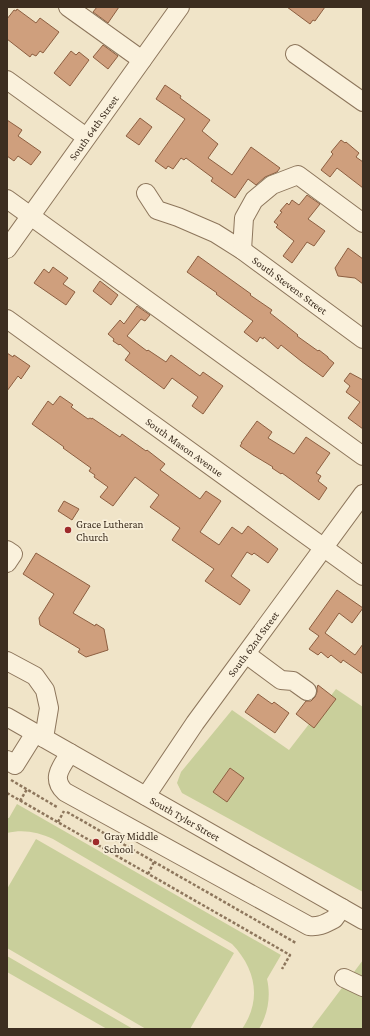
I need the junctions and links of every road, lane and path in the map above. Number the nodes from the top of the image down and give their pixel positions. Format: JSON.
{"nodes":[{"id":1,"x":68,"y":7,"type":"edge"},
{"id":2,"x":180,"y":7,"type":"edge"},
{"id":3,"x":295,"y":54,"type":"dead end"},
{"id":4,"x":142,"y":60,"type":"junction"},
{"id":5,"x":7,"y":80,"type":"edge"},
{"id":6,"x":363,"y":102,"type":"edge"},
{"id":7,"x":86,"y":137,"type":"junction"},
{"id":8,"x":146,"y":193,"type":"dead end"},
{"id":9,"x":7,"y":199,"type":"edge"},
{"id":10,"x":30,"y":216,"type":"junction"},
{"id":11,"x":363,"y":222,"type":"edge"},
{"id":12,"x":7,"y":249,"type":"edge"},
{"id":13,"x":242,"y":250,"type":"junction"},
{"id":14,"x":7,"y":319,"type":"edge"},
{"id":15,"x":363,"y":340,"type":"edge"},
{"id":16,"x":363,"y":456,"type":"edge"},
{"id":17,"x":363,"y":494,"type":"edge"},
{"id":18,"x":323,"y":548,"type":"junction"},
{"id":19,"x":363,"y":576,"type":"edge"},
{"id":20,"x":246,"y":654,"type":"junction"},
{"id":21,"x":7,"y":661,"type":"edge"},
{"id":22,"x":307,"y":691,"type":"dead end"},
{"id":23,"x":7,"y":717,"type":"edge"},
{"id":24,"x":40,"y":735,"type":"junction"},
{"id":25,"x":70,"y":753,"type":"junction"},
{"id":26,"x":7,"y":760,"type":"edge"},
{"id":27,"x":7,"y":778,"type":"edge"},
{"id":28,"x":27,"y":789,"type":"junction"},
{"id":29,"x":7,"y":793,"type":"edge"},
{"id":30,"x":146,"y":796,"type":"junction"},
{"id":31,"x":20,"y":801,"type":"junction"},
{"id":32,"x":64,"y":811,"type":"junction"},
{"id":33,"x":58,"y":822,"type":"junction"},
{"id":34,"x":154,"y":862,"type":"junction"},
{"id":35,"x":148,"y":874,"type":"junction"},
{"id":36,"x":342,"y":908,"type":"junction"},
{"id":37,"x":363,"y":920,"type":"edge"},
{"id":38,"x":296,"y":943,"type":"dead end"},
{"id":39,"x":282,"y":969,"type":"dead end"},
{"id":40,"x":344,"y":978,"type":"dead end"},
{"id":41,"x":363,"y":987,"type":"edge"}],
"edges":[{"from":1,"to":4,"type":"street"},
{"from":2,"to":4,"type":"street","name":"South 64th Street"},
{"from":3,"to":6,"type":"street"},
{"from":4,"to":7,"type":"street","name":"South 64th Street"},
{"from":5,"to":7,"type":"street"},
{"from":7,"to":10,"type":"street","name":"South 64th Street"},
{"from":8,"to":13,"type":"street","name":"South Stevens Street"},
{"from":9,"to":10,"type":"street"},
{"from":10,"to":12,"type":"street","name":"South 64th Street"},
{"from":10,"to":16,"type":"street"},
{"from":11,"to":13,"type":"street"},
{"from":13,"to":15,"type":"street","name":"South Stevens Street"},
{"from":14,"to":18,"type":"street","name":"South Mason Avenue"},
{"from":17,"to":18,"type":"street","name":"South 62nd Street"},
{"from":18,"to":19,"type":"street","name":"South Mason Avenue"},
{"from":18,"to":20,"type":"street","name":"South 62nd Street"},
{"from":20,"to":22,"type":"street"},
{"from":20,"to":30,"type":"street","name":"South 62nd Street"},
{"from":21,"to":24,"type":"street"},
{"from":23,"to":24,"type":"street","name":"South Tyler Street"},
{"from":24,"to":25,"type":"street","name":"South Tyler Street"},
{"from":24,"to":26,"type":"street"},
{"from":25,"to":30,"type":"street","name":"South Tyler Street"},
{"from":25,"to":36,"type":"street"},
{"from":27,"to":28,"type":"path"},
{"from":28,"to":31,"type":"path"},
{"from":28,"to":32,"type":"path"},
{"from":29,"to":31,"type":"path"},
{"from":30,"to":36,"type":"street","name":"South Tyler Street"},
{"from":31,"to":33,"type":"path"},
{"from":32,"to":33,"type":"path"},
{"from":32,"to":34,"type":"path"},
{"from":33,"to":35,"type":"path"},
{"from":34,"to":35,"type":"path"},
{"from":34,"to":38,"type":"path"},
{"from":35,"to":39,"type":"path"},
{"from":36,"to":37,"type":"street","name":"South Tyler Street"},
{"from":40,"to":41,"type":"street"}]}
